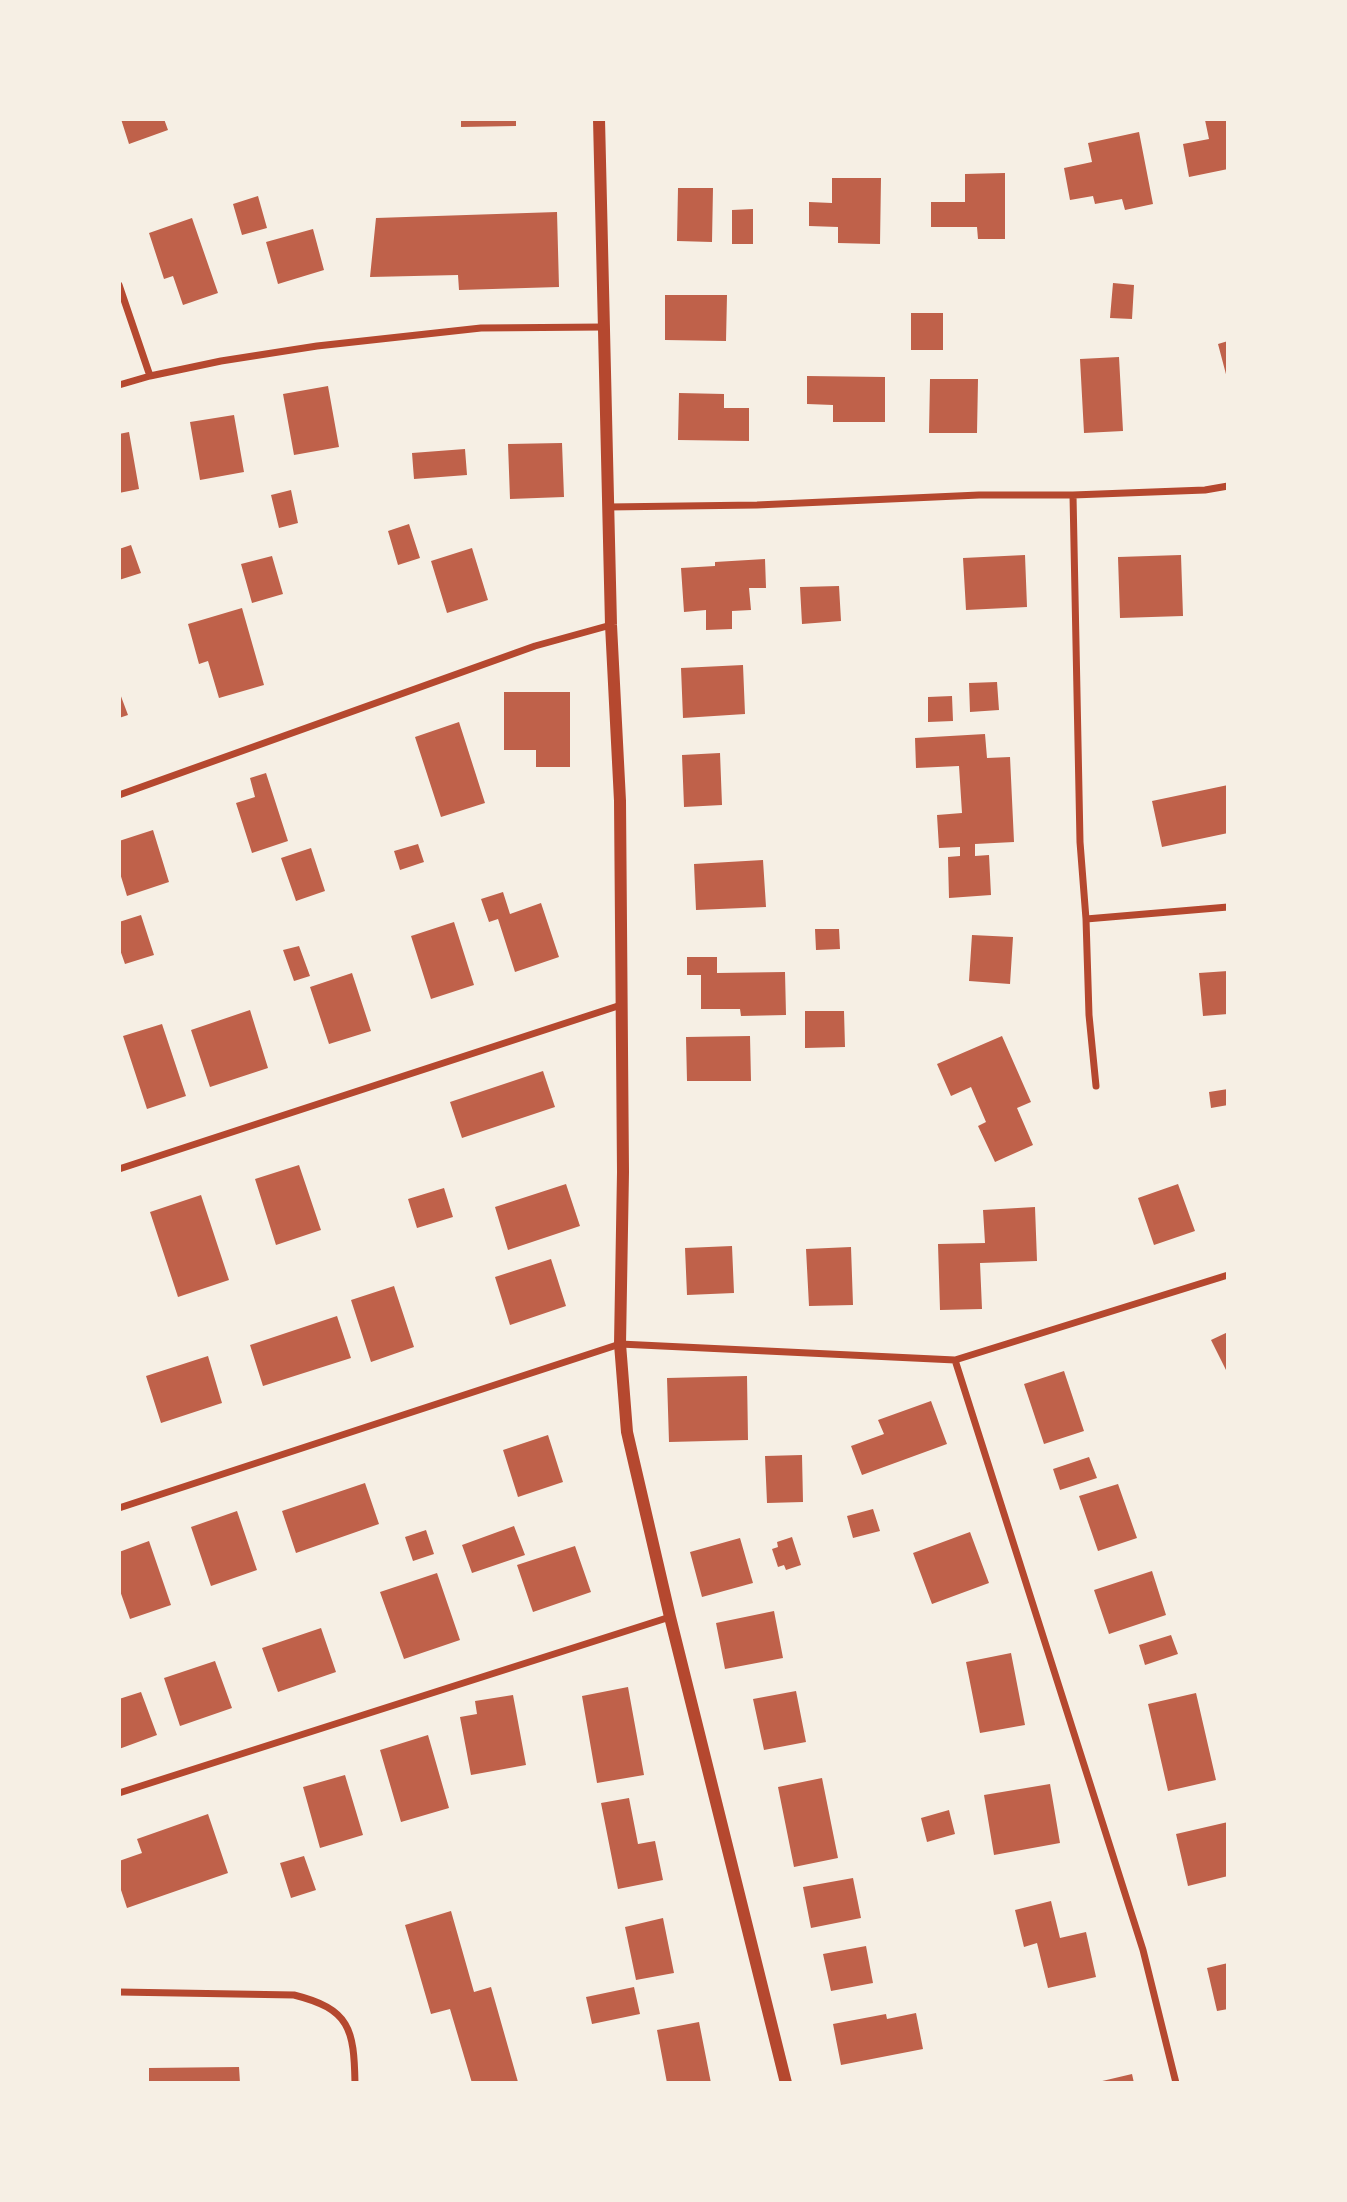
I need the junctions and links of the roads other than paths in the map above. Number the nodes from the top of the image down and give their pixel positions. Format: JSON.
{"nodes":[{"id":1,"x":599,"y":119,"type":"edge"},
{"id":2,"x":119,"y":285,"type":"edge"},
{"id":3,"x":603,"y":327,"type":"junction"},
{"id":4,"x":150,"y":376,"type":"junction"},
{"id":5,"x":119,"y":385,"type":"edge"},
{"id":6,"x":1228,"y":486,"type":"edge"},
{"id":7,"x":1073,"y":495,"type":"junction"},
{"id":8,"x":608,"y":507,"type":"junction"},
{"id":9,"x":611,"y":625,"type":"junction"},
{"id":10,"x":119,"y":795,"type":"edge"},
{"id":11,"x":1228,"y":907,"type":"edge"},
{"id":12,"x":1086,"y":919,"type":"junction"},
{"id":13,"x":621,"y":1004,"type":"junction"},
{"id":14,"x":1096,"y":1086,"type":"dead end"},
{"id":15,"x":119,"y":1169,"type":"edge"},
{"id":16,"x":1228,"y":1275,"type":"edge"},
{"id":17,"x":620,"y":1344,"type":"junction"},
{"id":18,"x":955,"y":1360,"type":"junction"},
{"id":19,"x":119,"y":1508,"type":"edge"},
{"id":20,"x":670,"y":1617,"type":"junction"},
{"id":21,"x":119,"y":1793,"type":"edge"},
{"id":22,"x":119,"y":1992,"type":"edge"},
{"id":23,"x":355,"y":2083,"type":"edge"},
{"id":24,"x":786,"y":2083,"type":"edge"},
{"id":25,"x":1176,"y":2083,"type":"edge"}],
"edges":[{"from":1,"to":3,"type":"street"},
{"from":2,"to":4,"type":"street"},
{"from":3,"to":4,"type":"street"},
{"from":3,"to":8,"type":"street"},
{"from":4,"to":5,"type":"street"},
{"from":6,"to":7,"type":"street"},
{"from":7,"to":8,"type":"street"},
{"from":7,"to":12,"type":"street"},
{"from":8,"to":9,"type":"street"},
{"from":9,"to":10,"type":"street"},
{"from":9,"to":13,"type":"street"},
{"from":11,"to":12,"type":"street"},
{"from":12,"to":14,"type":"street"},
{"from":13,"to":15,"type":"street"},
{"from":13,"to":17,"type":"street"},
{"from":16,"to":18,"type":"street"},
{"from":17,"to":18,"type":"street"},
{"from":17,"to":19,"type":"street"},
{"from":17,"to":20,"type":"street"},
{"from":18,"to":25,"type":"street"},
{"from":20,"to":21,"type":"street"},
{"from":20,"to":24,"type":"street"},
{"from":22,"to":23,"type":"street"}]}
